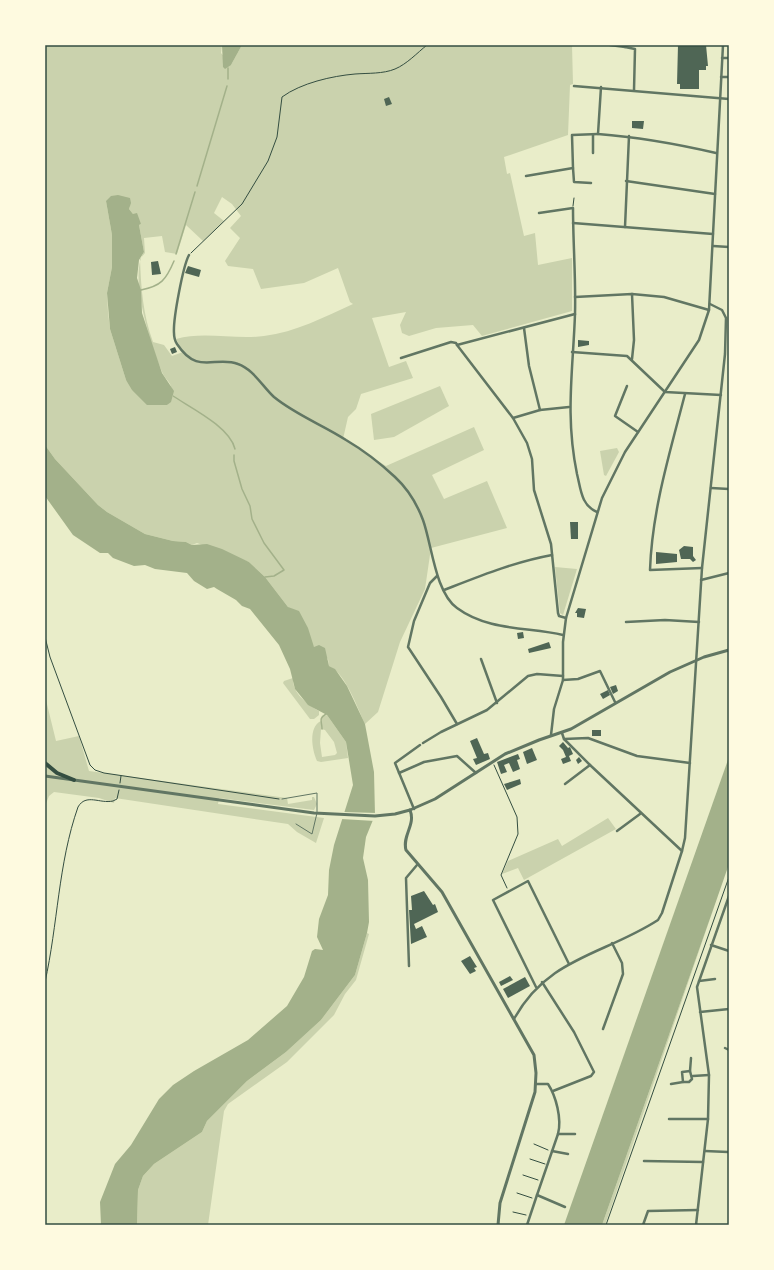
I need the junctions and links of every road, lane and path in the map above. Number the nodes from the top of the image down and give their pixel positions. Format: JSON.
{"nodes":[{"id":1,"x":427,"y":45,"type":"edge"},
{"id":2,"x":610,"y":45,"type":"edge"},
{"id":3,"x":723,"y":45,"type":"edge"},
{"id":4,"x":625,"y":46,"type":"edge"},
{"id":5,"x":722,"y":58,"type":"junction"},
{"id":6,"x":729,"y":58,"type":"edge"},
{"id":7,"x":721,"y":77,"type":"junction"},
{"id":8,"x":729,"y":77,"type":"edge"},
{"id":9,"x":574,"y":86,"type":"dead end"},
{"id":10,"x":601,"y":87,"type":"junction"},
{"id":11,"x":634,"y":90,"type":"junction"},
{"id":12,"x":720,"y":98,"type":"junction"},
{"id":13,"x":729,"y":99,"type":"edge"},
{"id":14,"x":593,"y":134,"type":"junction"},
{"id":15,"x":598,"y":134,"type":"junction"},
{"id":16,"x":629,"y":136,"type":"junction"},
{"id":17,"x":593,"y":153,"type":"dead end"},
{"id":18,"x":716,"y":153,"type":"junction"},
{"id":19,"x":573,"y":168,"type":"junction"},
{"id":20,"x":526,"y":176,"type":"dead end"},
{"id":21,"x":626,"y":181,"type":"junction"},
{"id":22,"x":590,"y":184,"type":"dead end"},
{"id":23,"x":715,"y":194,"type":"junction"},
{"id":24,"x":574,"y":198,"type":"dead end"},
{"id":25,"x":573,"y":208,"type":"junction"},
{"id":26,"x":540,"y":213,"type":"dead end"},
{"id":27,"x":573,"y":223,"type":"junction"},
{"id":28,"x":625,"y":227,"type":"junction"},
{"id":29,"x":713,"y":234,"type":"junction"},
{"id":30,"x":713,"y":246,"type":"junction"},
{"id":31,"x":729,"y":247,"type":"edge"},
{"id":32,"x":189,"y":255,"type":"joint"},
{"id":33,"x":632,"y":294,"type":"junction"},
{"id":34,"x":575,"y":297,"type":"junction"},
{"id":35,"x":710,"y":304,"type":"junction"},
{"id":36,"x":709,"y":310,"type":"junction"},
{"id":37,"x":575,"y":314,"type":"junction"},
{"id":38,"x":524,"y":328,"type":"junction"},
{"id":39,"x":457,"y":345,"type":"junction"},
{"id":40,"x":572,"y":352,"type":"junction"},
{"id":41,"x":725,"y":354,"type":"junction"},
{"id":42,"x":729,"y":354,"type":"edge"},
{"id":43,"x":401,"y":358,"type":"dead end"},
{"id":44,"x":632,"y":359,"type":"junction"},
{"id":45,"x":627,"y":386,"type":"dead end"},
{"id":46,"x":665,"y":392,"type":"junction"},
{"id":47,"x":684,"y":394,"type":"junction"},
{"id":48,"x":721,"y":395,"type":"junction"},
{"id":49,"x":569,"y":407,"type":"junction"},
{"id":50,"x":540,"y":410,"type":"junction"},
{"id":51,"x":513,"y":418,"type":"junction"},
{"id":52,"x":638,"y":432,"type":"junction"},
{"id":53,"x":711,"y":488,"type":"junction"},
{"id":54,"x":729,"y":489,"type":"edge"},
{"id":55,"x":597,"y":512,"type":"junction"},
{"id":56,"x":552,"y":555,"type":"junction"},
{"id":57,"x":702,"y":568,"type":"junction"},
{"id":58,"x":729,"y":573,"type":"edge"},
{"id":59,"x":437,"y":576,"type":"junction"},
{"id":60,"x":701,"y":580,"type":"junction"},
{"id":61,"x":444,"y":590,"type":"junction"},
{"id":62,"x":566,"y":618,"type":"junction"},
{"id":63,"x":626,"y":622,"type":"dead end"},
{"id":64,"x":699,"y":622,"type":"junction"},
{"id":65,"x":564,"y":635,"type":"junction"},
{"id":66,"x":45,"y":637,"type":"edge"},
{"id":67,"x":729,"y":650,"type":"edge"},
{"id":68,"x":482,"y":659,"type":"dead end"},
{"id":69,"x":696,"y":660,"type":"junction"},
{"id":70,"x":563,"y":676,"type":"junction"},
{"id":71,"x":563,"y":680,"type":"junction"},
{"id":72,"x":615,"y":702,"type":"junction"},
{"id":73,"x":497,"y":703,"type":"junction"},
{"id":74,"x":457,"y":724,"type":"junction"},
{"id":75,"x":562,"y":733,"type":"junction"},
{"id":76,"x":551,"y":735,"type":"junction"},
{"id":77,"x":564,"y":739,"type":"junction"},
{"id":78,"x":492,"y":762,"type":"junction"},
{"id":79,"x":45,"y":763,"type":"edge"},
{"id":80,"x":690,"y":763,"type":"junction"},
{"id":81,"x":590,"y":766,"type":"junction"},
{"id":82,"x":400,"y":773,"type":"junction"},
{"id":83,"x":476,"y":773,"type":"junction"},
{"id":84,"x":45,"y":776,"type":"edge"},
{"id":85,"x":74,"y":780,"type":"junction"},
{"id":86,"x":565,"y":784,"type":"dead end"},
{"id":87,"x":118,"y":796,"type":"dead end"},
{"id":88,"x":282,"y":799,"type":"joint"},
{"id":89,"x":412,"y":810,"type":"junction"},
{"id":90,"x":317,"y":813,"type":"junction"},
{"id":91,"x":640,"y":814,"type":"junction"},
{"id":92,"x":296,"y":824,"type":"dead end"},
{"id":93,"x":617,"y":831,"type":"dead end"},
{"id":94,"x":682,"y":851,"type":"junction"},
{"id":95,"x":417,"y":865,"type":"junction"},
{"id":96,"x":729,"y":877,"type":"edge"},
{"id":97,"x":509,"y":893,"type":"junction"},
{"id":98,"x":729,"y":896,"type":"edge"},
{"id":99,"x":612,"y":943,"type":"junction"},
{"id":100,"x":712,"y":945,"type":"junction"},
{"id":101,"x":729,"y":951,"type":"edge"},
{"id":102,"x":569,"y":964,"type":"junction"},
{"id":103,"x":409,"y":966,"type":"dead end"},
{"id":104,"x":715,"y":979,"type":"dead end"},
{"id":105,"x":699,"y":981,"type":"junction"},
{"id":106,"x":45,"y":982,"type":"edge"},
{"id":107,"x":542,"y":982,"type":"junction"},
{"id":108,"x":536,"y":987,"type":"junction"},
{"id":109,"x":729,"y":1009,"type":"edge"},
{"id":110,"x":700,"y":1012,"type":"junction"},
{"id":111,"x":514,"y":1019,"type":"junction"},
{"id":112,"x":603,"y":1029,"type":"dead end"},
{"id":113,"x":725,"y":1048,"type":"dead end"},
{"id":114,"x":729,"y":1050,"type":"edge"},
{"id":115,"x":691,"y":1058,"type":"dead end"},
{"id":116,"x":690,"y":1070,"type":"junction"},
{"id":117,"x":709,"y":1075,"type":"junction"},
{"id":118,"x":692,"y":1076,"type":"junction"},
{"id":119,"x":683,"y":1082,"type":"junction"},
{"id":120,"x":536,"y":1084,"type":"junction"},
{"id":121,"x":671,"y":1084,"type":"dead end"},
{"id":122,"x":553,"y":1091,"type":"junction"},
{"id":123,"x":669,"y":1119,"type":"dead end"},
{"id":124,"x":708,"y":1119,"type":"junction"},
{"id":125,"x":558,"y":1134,"type":"junction"},
{"id":126,"x":576,"y":1134,"type":"dead end"},
{"id":127,"x":534,"y":1144,"type":"dead end"},
{"id":128,"x":705,"y":1150,"type":"junction"},
{"id":129,"x":552,"y":1151,"type":"junction"},
{"id":130,"x":728,"y":1152,"type":"dead end"},
{"id":131,"x":568,"y":1154,"type":"dead end"},
{"id":132,"x":530,"y":1159,"type":"dead end"},
{"id":133,"x":644,"y":1161,"type":"dead end"},
{"id":134,"x":703,"y":1162,"type":"junction"},
{"id":135,"x":547,"y":1164,"type":"junction"},
{"id":136,"x":523,"y":1175,"type":"dead end"},
{"id":137,"x":542,"y":1181,"type":"junction"},
{"id":138,"x":517,"y":1193,"type":"dead end"},
{"id":139,"x":537,"y":1195,"type":"junction"},
{"id":140,"x":536,"y":1199,"type":"junction"},
{"id":141,"x":565,"y":1207,"type":"dead end"},
{"id":142,"x":698,"y":1210,"type":"junction"},
{"id":143,"x":513,"y":1212,"type":"dead end"},
{"id":144,"x":530,"y":1216,"type":"junction"},
{"id":145,"x":498,"y":1225,"type":"edge"},
{"id":146,"x":527,"y":1225,"type":"edge"},
{"id":147,"x":606,"y":1225,"type":"edge"},
{"id":148,"x":643,"y":1225,"type":"edge"},
{"id":149,"x":696,"y":1225,"type":"edge"}],
"edges":[{"from":1,"to":32,"type":"path"},
{"from":2,"to":4,"type":"street"},
{"from":3,"to":5,"type":"street"},
{"from":4,"to":11,"type":"street"},
{"from":5,"to":6,"type":"street"},
{"from":5,"to":7,"type":"street"},
{"from":7,"to":8,"type":"street"},
{"from":7,"to":12,"type":"street"},
{"from":9,"to":10,"type":"street"},
{"from":10,"to":11,"type":"street"},
{"from":10,"to":15,"type":"street"},
{"from":11,"to":12,"type":"street"},
{"from":12,"to":13,"type":"street"},
{"from":12,"to":18,"type":"street"},
{"from":14,"to":15,"type":"street"},
{"from":14,"to":17,"type":"street"},
{"from":14,"to":19,"type":"street"},
{"from":15,"to":16,"type":"street"},
{"from":16,"to":18,"type":"street"},
{"from":16,"to":21,"type":"street"},
{"from":18,"to":23,"type":"street"},
{"from":19,"to":20,"type":"street"},
{"from":19,"to":22,"type":"street"},
{"from":21,"to":23,"type":"street"},
{"from":21,"to":28,"type":"street"},
{"from":23,"to":29,"type":"street"},
{"from":24,"to":25,"type":"path"},
{"from":25,"to":26,"type":"street"},
{"from":25,"to":27,"type":"street"},
{"from":27,"to":28,"type":"street"},
{"from":27,"to":34,"type":"street"},
{"from":28,"to":29,"type":"street"},
{"from":29,"to":30,"type":"street"},
{"from":30,"to":31,"type":"street"},
{"from":30,"to":35,"type":"street"},
{"from":32,"to":59,"type":"street"},
{"from":33,"to":34,"type":"street"},
{"from":33,"to":36,"type":"street"},
{"from":33,"to":44,"type":"street"},
{"from":34,"to":37,"type":"street"},
{"from":35,"to":36,"type":"street"},
{"from":35,"to":41,"type":"street"},
{"from":36,"to":46,"type":"street"},
{"from":37,"to":38,"type":"street"},
{"from":37,"to":40,"type":"street"},
{"from":38,"to":39,"type":"street"},
{"from":38,"to":50,"type":"street"},
{"from":39,"to":43,"type":"street"},
{"from":39,"to":51,"type":"street"},
{"from":40,"to":44,"type":"street"},
{"from":40,"to":49,"type":"street"},
{"from":41,"to":42,"type":"street"},
{"from":41,"to":48,"type":"street"},
{"from":44,"to":46,"type":"street"},
{"from":45,"to":52,"type":"street"},
{"from":46,"to":47,"type":"street"},
{"from":46,"to":52,"type":"street"},
{"from":47,"to":48,"type":"street"},
{"from":47,"to":57,"type":"street"},
{"from":48,"to":53,"type":"street"},
{"from":49,"to":50,"type":"street"},
{"from":49,"to":55,"type":"street"},
{"from":50,"to":51,"type":"street"},
{"from":51,"to":56,"type":"street"},
{"from":52,"to":55,"type":"street"},
{"from":53,"to":54,"type":"street"},
{"from":53,"to":57,"type":"street"},
{"from":55,"to":62,"type":"street"},
{"from":56,"to":61,"type":"street"},
{"from":56,"to":62,"type":"street"},
{"from":57,"to":60,"type":"street"},
{"from":58,"to":60,"type":"street"},
{"from":59,"to":61,"type":"street"},
{"from":59,"to":74,"type":"street"},
{"from":60,"to":64,"type":"street"},
{"from":61,"to":65,"type":"street"},
{"from":62,"to":65,"type":"street"},
{"from":63,"to":64,"type":"street"},
{"from":64,"to":69,"type":"street"},
{"from":65,"to":70,"type":"street"},
{"from":66,"to":88,"type":"path"},
{"from":67,"to":69,"type":"street"},
{"from":68,"to":73,"type":"street"},
{"from":69,"to":72,"type":"street"},
{"from":69,"to":80,"type":"street"},
{"from":70,"to":71,"type":"street"},
{"from":70,"to":73,"type":"street"},
{"from":71,"to":72,"type":"street"},
{"from":71,"to":76,"type":"street"},
{"from":72,"to":75,"type":"street"},
{"from":73,"to":74,"type":"street"},
{"from":74,"to":82,"type":"street"},
{"from":75,"to":76,"type":"street"},
{"from":75,"to":77,"type":"street"},
{"from":76,"to":78,"type":"street"},
{"from":77,"to":80,"type":"street"},
{"from":77,"to":81,"type":"street"},
{"from":78,"to":83,"type":"street"},
{"from":78,"to":97,"type":"path"},
{"from":79,"to":85,"type":"highway"},
{"from":80,"to":94,"type":"street"},
{"from":81,"to":86,"type":"street"},
{"from":81,"to":91,"type":"street"},
{"from":82,"to":83,"type":"street"},
{"from":82,"to":89,"type":"street"},
{"from":83,"to":89,"type":"street"},
{"from":84,"to":85,"type":"street"},
{"from":85,"to":90,"type":"street"},
{"from":87,"to":106,"type":"path"},
{"from":88,"to":90,"type":"lane"},
{"from":89,"to":90,"type":"street"},
{"from":89,"to":95,"type":"street"},
{"from":90,"to":92,"type":"lane"},
{"from":91,"to":93,"type":"street"},
{"from":91,"to":94,"type":"street"},
{"from":94,"to":99,"type":"street"},
{"from":95,"to":103,"type":"street"},
{"from":95,"to":111,"type":"street"},
{"from":96,"to":147,"type":"path"},
{"from":97,"to":102,"type":"street"},
{"from":97,"to":108,"type":"street"},
{"from":98,"to":100,"type":"street"},
{"from":99,"to":102,"type":"street"},
{"from":99,"to":112,"type":"street"},
{"from":100,"to":101,"type":"street"},
{"from":100,"to":105,"type":"street"},
{"from":102,"to":107,"type":"street"},
{"from":104,"to":105,"type":"street"},
{"from":105,"to":110,"type":"street"},
{"from":107,"to":108,"type":"street"},
{"from":107,"to":122,"type":"street"},
{"from":108,"to":111,"type":"street"},
{"from":109,"to":110,"type":"street"},
{"from":110,"to":117,"type":"street"},
{"from":111,"to":120,"type":"street"},
{"from":113,"to":114,"type":"street"},
{"from":115,"to":116,"type":"street"},
{"from":116,"to":118,"type":"street"},
{"from":116,"to":119,"type":"street"},
{"from":117,"to":118,"type":"street"},
{"from":117,"to":124,"type":"street"},
{"from":118,"to":119,"type":"street"},
{"from":119,"to":121,"type":"street"},
{"from":120,"to":122,"type":"street"},
{"from":120,"to":145,"type":"street"},
{"from":122,"to":125,"type":"street"},
{"from":123,"to":124,"type":"street"},
{"from":124,"to":128,"type":"street"},
{"from":125,"to":126,"type":"street"},
{"from":125,"to":129,"type":"street"},
{"from":127,"to":129,"type":"path"},
{"from":128,"to":130,"type":"street"},
{"from":128,"to":134,"type":"street"},
{"from":129,"to":131,"type":"street"},
{"from":129,"to":135,"type":"street"},
{"from":132,"to":135,"type":"path"},
{"from":133,"to":134,"type":"street"},
{"from":134,"to":142,"type":"street"},
{"from":135,"to":137,"type":"street"},
{"from":136,"to":137,"type":"path"},
{"from":137,"to":139,"type":"street"},
{"from":138,"to":140,"type":"path"},
{"from":139,"to":140,"type":"street"},
{"from":139,"to":141,"type":"street"},
{"from":140,"to":144,"type":"street"},
{"from":142,"to":148,"type":"street"},
{"from":142,"to":149,"type":"street"},
{"from":143,"to":144,"type":"path"},
{"from":144,"to":146,"type":"street"}]}
